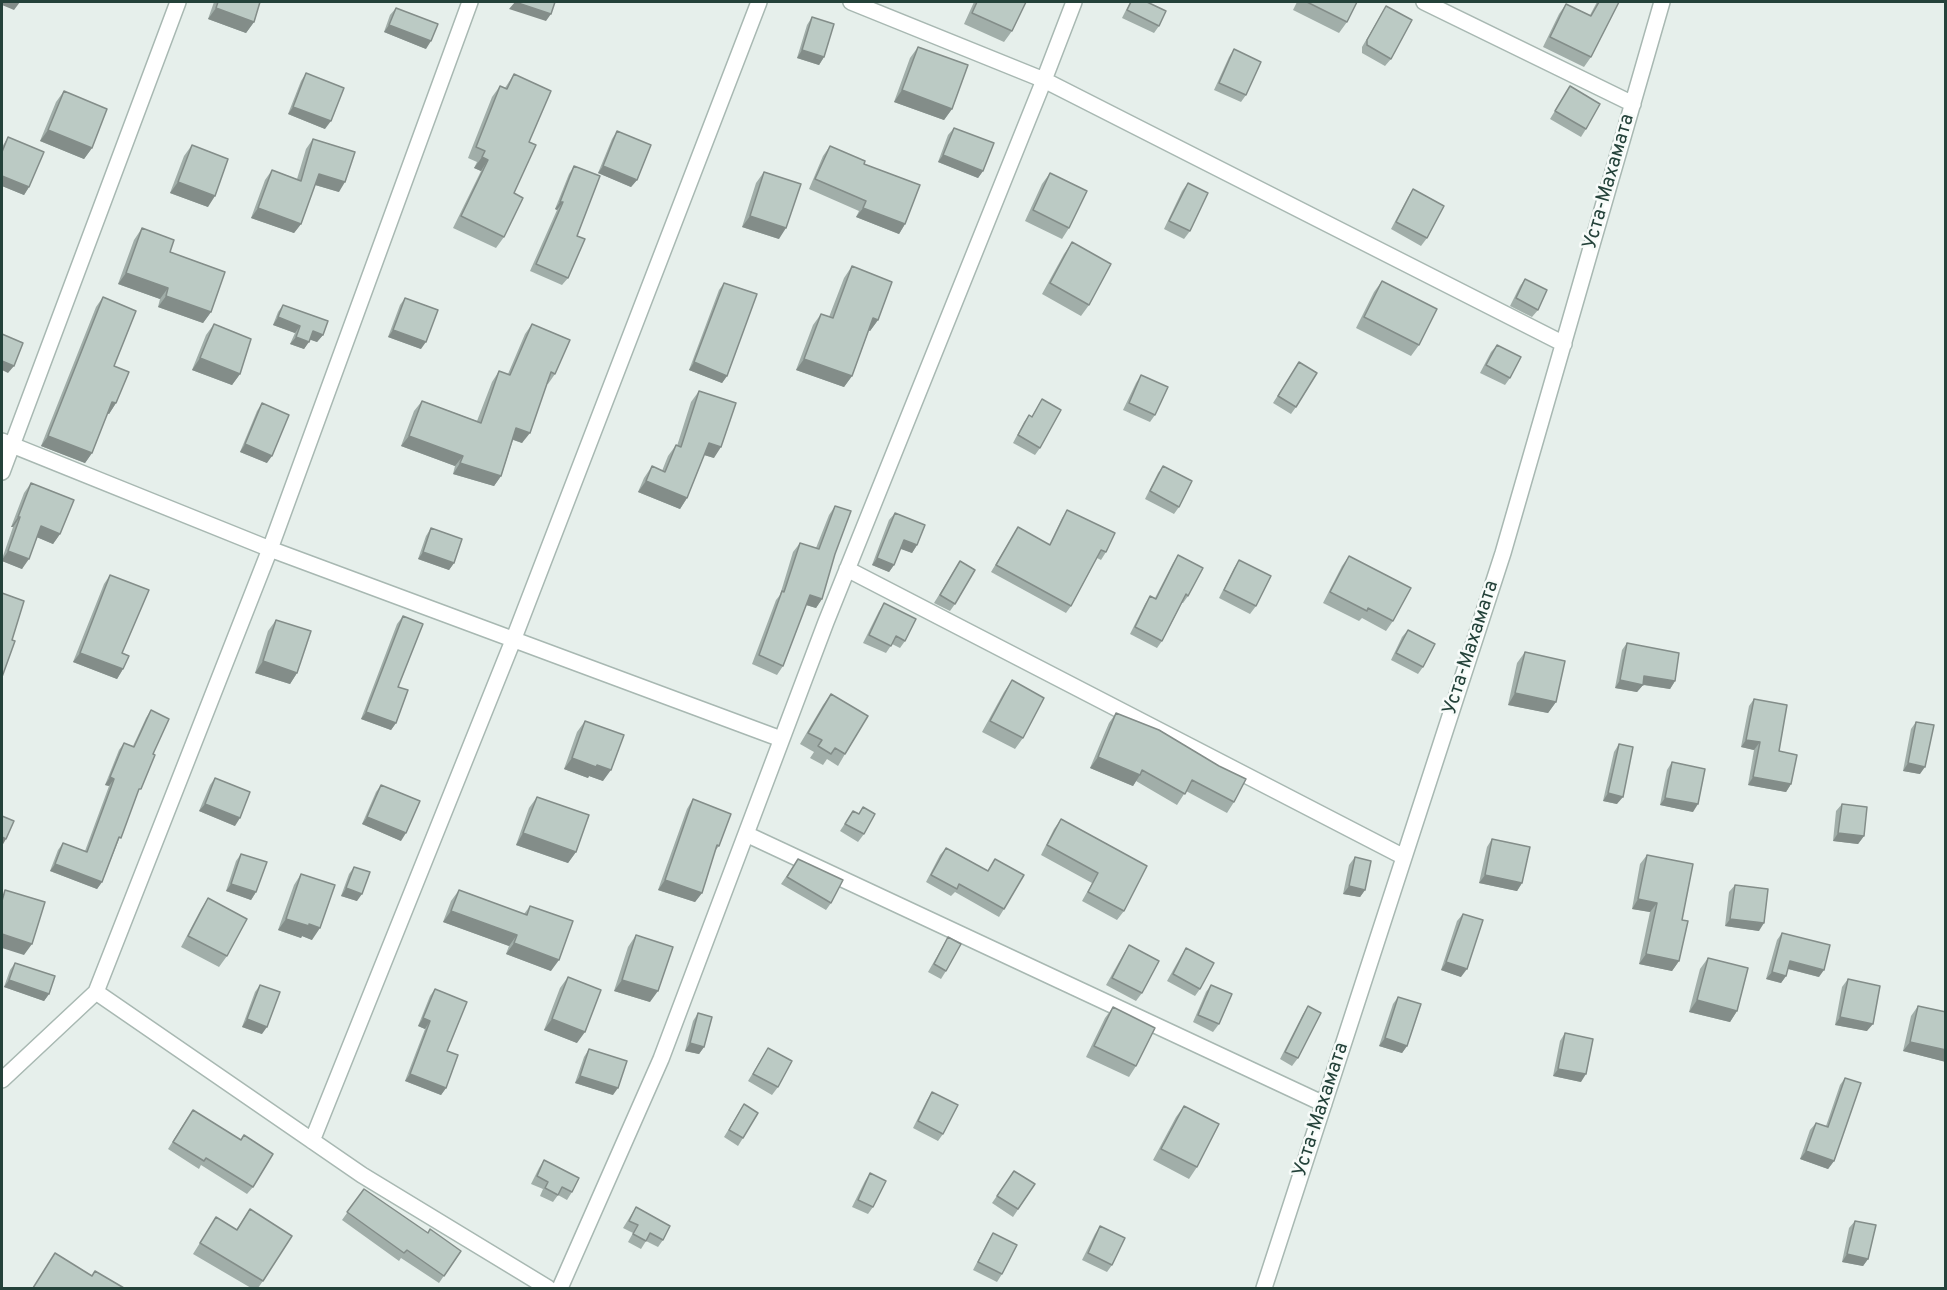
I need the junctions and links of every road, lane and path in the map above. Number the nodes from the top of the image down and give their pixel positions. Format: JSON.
{"nodes":[{"id":1,"x":178,"y":2,"type":"edge"},
{"id":2,"x":470,"y":2,"type":"edge"},
{"id":3,"x":759,"y":2,"type":"edge"},
{"id":4,"x":851,"y":2,"type":"edge"},
{"id":5,"x":1074,"y":2,"type":"edge"},
{"id":6,"x":1424,"y":2,"type":"edge"},
{"id":7,"x":1662,"y":2,"type":"edge"},
{"id":8,"x":1044,"y":80,"type":"junction"},
{"id":9,"x":1633,"y":104,"type":"junction"},
{"id":10,"x":1564,"y":344,"type":"junction"},
{"id":11,"x":7,"y":443,"type":"edge"},
{"id":12,"x":2,"y":472,"type":"edge"},
{"id":13,"x":270,"y":549,"type":"junction"},
{"id":14,"x":847,"y":569,"type":"junction"},
{"id":15,"x":514,"y":638,"type":"junction"},
{"id":16,"x":781,"y":740,"type":"junction"},
{"id":17,"x":746,"y":834,"type":"junction"},
{"id":18,"x":1404,"y":857,"type":"junction"},
{"id":19,"x":96,"y":992,"type":"junction"},
{"id":20,"x":2,"y":1080,"type":"edge"},
{"id":21,"x":1324,"y":1104,"type":"junction"},
{"id":22,"x":312,"y":1141,"type":"junction"},
{"id":23,"x":548,"y":1288,"type":"edge"},
{"id":24,"x":560,"y":1288,"type":"edge"},
{"id":25,"x":1264,"y":1288,"type":"edge"}],
"edges":[{"from":1,"to":11,"type":"street"},
{"from":2,"to":13,"type":"street"},
{"from":3,"to":15,"type":"street"},
{"from":4,"to":8,"type":"street"},
{"from":5,"to":8,"type":"street"},
{"from":6,"to":9,"type":"street"},
{"from":7,"to":9,"type":"street","name":"Уста-Махамата"},
{"from":8,"to":10,"type":"street"},
{"from":8,"to":14,"type":"street"},
{"from":9,"to":10,"type":"street","name":"Уста-Махамата"},
{"from":10,"to":18,"type":"street","name":"Уста-Махамата"},
{"from":11,"to":12,"type":"street"},
{"from":11,"to":13,"type":"street"},
{"from":13,"to":15,"type":"street"},
{"from":13,"to":19,"type":"street"},
{"from":14,"to":16,"type":"street"},
{"from":14,"to":18,"type":"street"},
{"from":15,"to":16,"type":"street"},
{"from":15,"to":22,"type":"street"},
{"from":16,"to":17,"type":"street"},
{"from":17,"to":21,"type":"street"},
{"from":17,"to":24,"type":"street"},
{"from":18,"to":21,"type":"street","name":"Уста-Махамата"},
{"from":19,"to":20,"type":"street"},
{"from":19,"to":22,"type":"street"},
{"from":21,"to":25,"type":"street","name":"Уста-Махамата"},
{"from":22,"to":23,"type":"street"}]}
